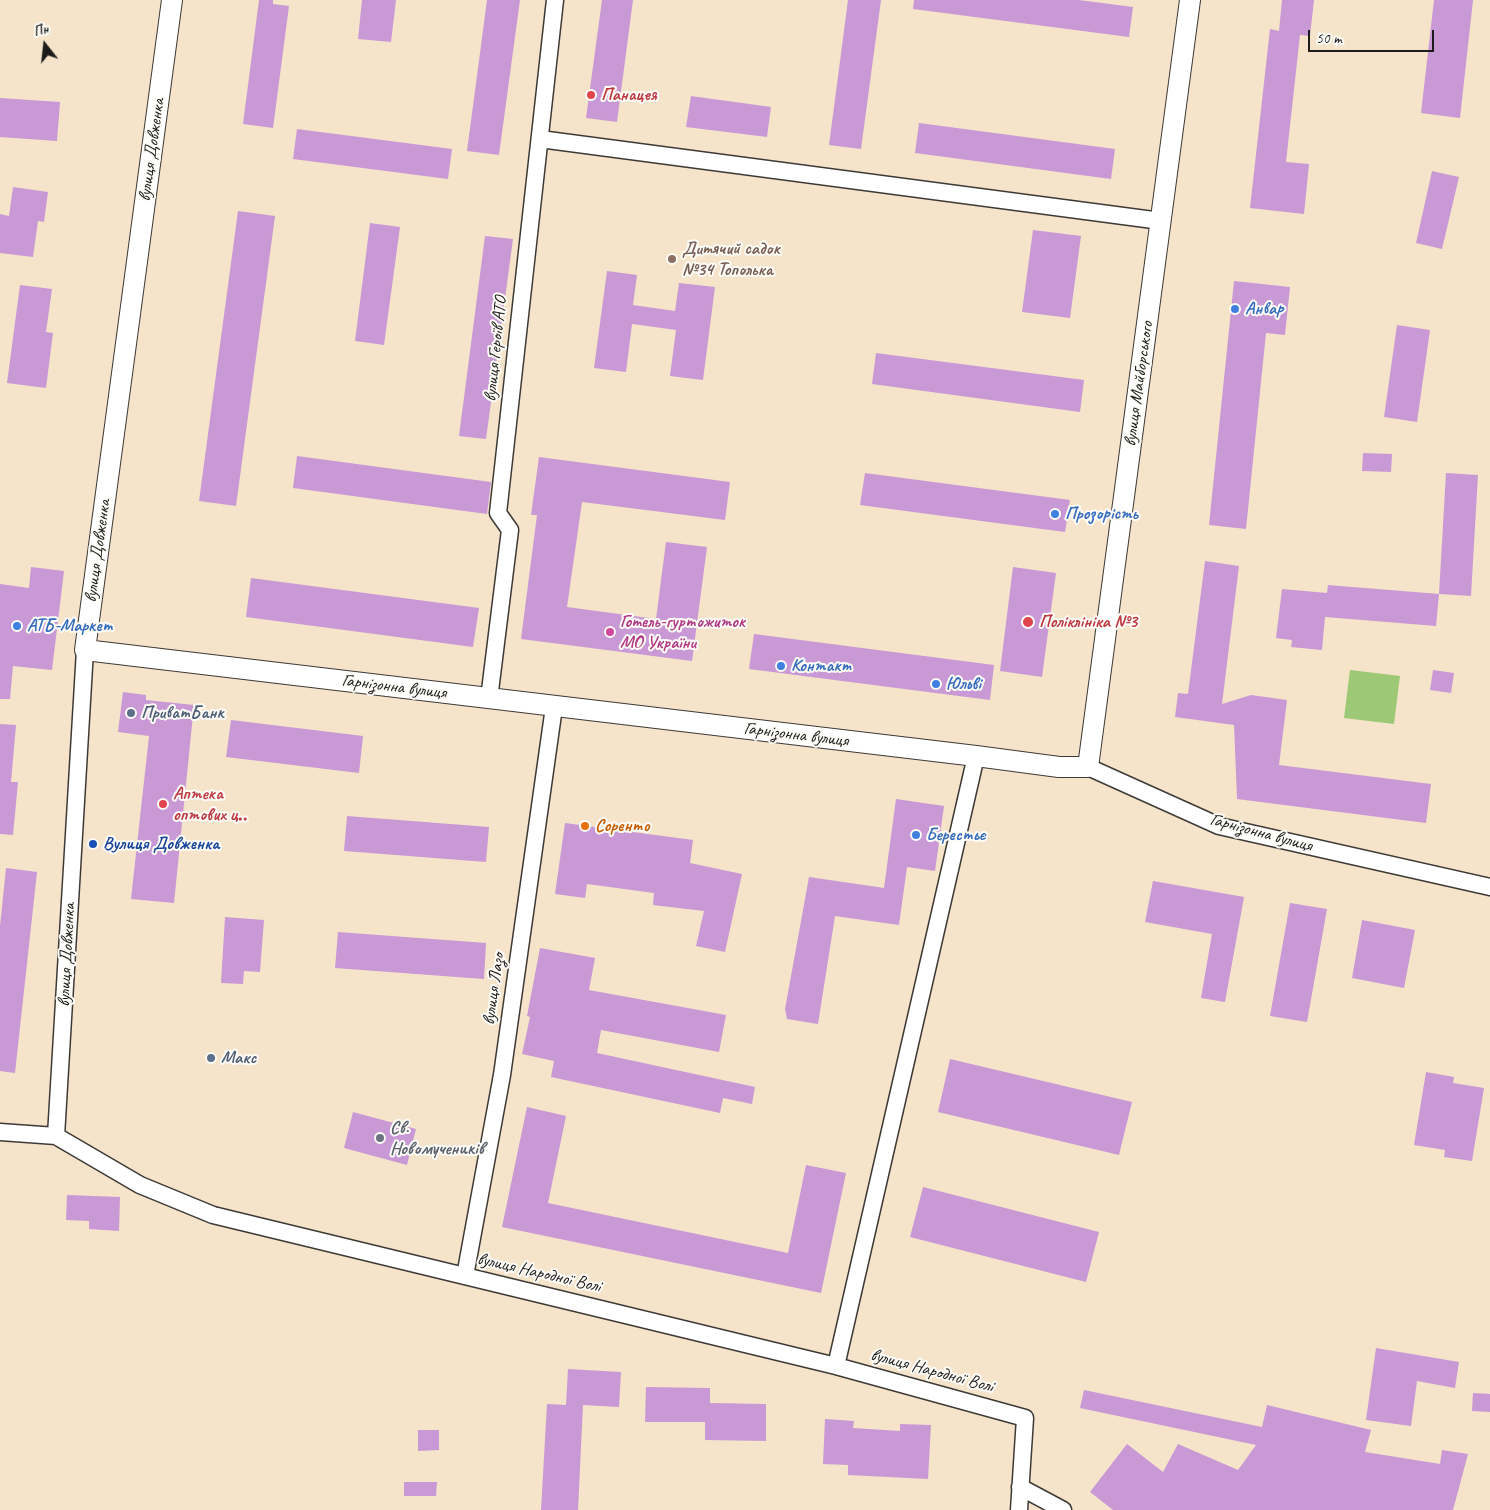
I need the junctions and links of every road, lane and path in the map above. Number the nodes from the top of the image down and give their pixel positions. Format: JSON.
{"nodes":[{"id":1,"x":172,"y":0,"type":"edge"},
{"id":2,"x":555,"y":0,"type":"edge"},
{"id":3,"x":1190,"y":0,"type":"edge"},
{"id":4,"x":540,"y":139,"type":"junction"},
{"id":5,"x":1161,"y":220,"type":"junction"},
{"id":6,"x":85,"y":650,"type":"junction"},
{"id":7,"x":489,"y":699,"type":"junction"},
{"id":8,"x":554,"y":707,"type":"junction"},
{"id":9,"x":976,"y":756,"type":"junction"},
{"id":10,"x":1088,"y":767,"type":"junction"},
{"id":11,"x":1490,"y":887,"type":"edge"},
{"id":12,"x":0,"y":1132,"type":"edge"},
{"id":13,"x":56,"y":1136,"type":"junction"},
{"id":14,"x":465,"y":1276,"type":"junction"},
{"id":15,"x":836,"y":1366,"type":"junction"},
{"id":16,"x":1020,"y":1488,"type":"junction"},
{"id":17,"x":1019,"y":1510,"type":"edge"},
{"id":18,"x":1063,"y":1510,"type":"edge"}],
"edges":[{"from":1,"to":6,"type":"street","name":"вулиця Довженка"},
{"from":2,"to":4,"type":"street","name":"вулиця Героїв АТО"},
{"from":3,"to":5,"type":"street","name":"вулиця Майборського"},
{"from":4,"to":5,"type":"street"},
{"from":4,"to":7,"type":"street","name":"вулиця Героїв АТО"},
{"from":5,"to":10,"type":"street","name":"вулиця Майборського"},
{"from":6,"to":7,"type":"street","name":"Гарнізонна вулиця"},
{"from":6,"to":13,"type":"street","name":"вулиця Довженка"},
{"from":7,"to":8,"type":"street","name":"Гарнізонна вулиця"},
{"from":8,"to":9,"type":"street","name":"Гарнізонна вулиця"},
{"from":8,"to":14,"type":"street","name":"вулиця Лазо"},
{"from":9,"to":10,"type":"street","name":"Гарнізонна вулиця"},
{"from":9,"to":15,"type":"street"},
{"from":10,"to":11,"type":"street","name":"Гарнізонна вулиця"},
{"from":12,"to":13,"type":"street"},
{"from":13,"to":14,"type":"street","name":"вулиця Народної Волі"},
{"from":14,"to":15,"type":"street","name":"вулиця Народної Волі"},
{"from":15,"to":16,"type":"street","name":"вулиця Народної Волі"},
{"from":16,"to":17,"type":"street"},
{"from":16,"to":18,"type":"street"}]}
